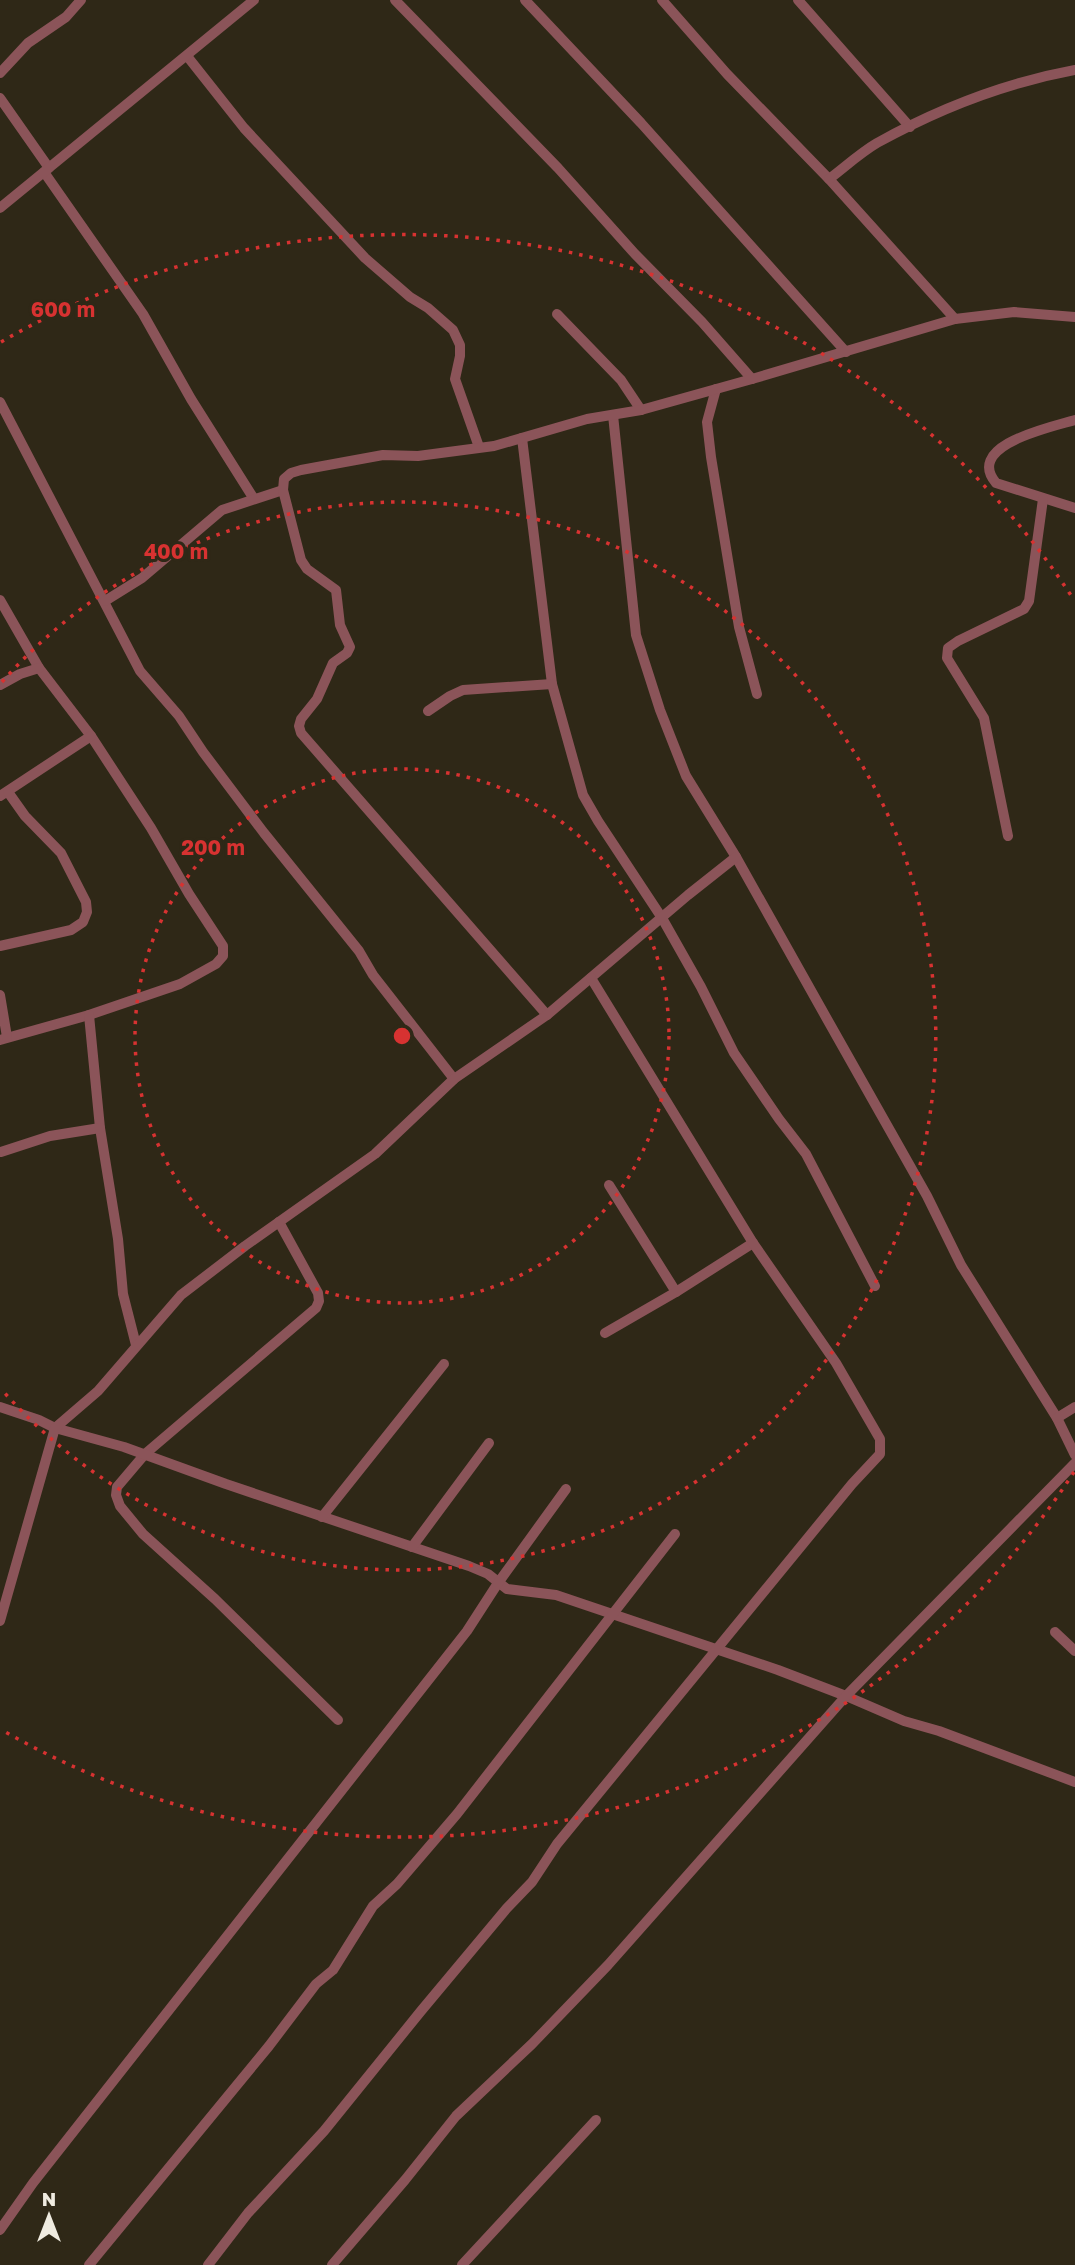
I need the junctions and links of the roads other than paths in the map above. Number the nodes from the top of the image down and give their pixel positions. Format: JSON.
{"nodes":[{"id":1,"x":80,"y":0,"type":"edge"},
{"id":2,"x":254,"y":0,"type":"edge"},
{"id":3,"x":395,"y":0,"type":"edge"},
{"id":4,"x":526,"y":0,"type":"edge"},
{"id":5,"x":662,"y":0,"type":"edge"},
{"id":6,"x":798,"y":0,"type":"edge"},
{"id":7,"x":187,"y":56,"type":"junction"},
{"id":8,"x":1075,"y":70,"type":"edge"},
{"id":9,"x":0,"y":73,"type":"edge"},
{"id":10,"x":0,"y":98,"type":"edge"},
{"id":11,"x":910,"y":127,"type":"junction"},
{"id":12,"x":47,"y":171,"type":"junction"},
{"id":13,"x":829,"y":179,"type":"junction"},
{"id":14,"x":0,"y":208,"type":"edge"},
{"id":15,"x":557,"y":314,"type":"dead end"},
{"id":16,"x":1075,"y":317,"type":"edge"},
{"id":17,"x":955,"y":319,"type":"junction"},
{"id":18,"x":846,"y":352,"type":"junction"},
{"id":19,"x":752,"y":379,"type":"junction"},
{"id":20,"x":716,"y":389,"type":"junction"},
{"id":21,"x":0,"y":402,"type":"edge"},
{"id":22,"x":641,"y":410,"type":"junction"},
{"id":23,"x":613,"y":415,"type":"junction"},
{"id":24,"x":1075,"y":420,"type":"edge"},
{"id":25,"x":522,"y":438,"type":"junction"},
{"id":26,"x":479,"y":447,"type":"junction"},
{"id":27,"x":284,"y":490,"type":"junction"},
{"id":28,"x":254,"y":499,"type":"junction"},
{"id":29,"x":1043,"y":499,"type":"junction"},
{"id":30,"x":1075,"y":508,"type":"edge"},
{"id":31,"x":0,"y":600,"type":"edge"},
{"id":32,"x":105,"y":601,"type":"junction"},
{"id":33,"x":39,"y":668,"type":"junction"},
{"id":34,"x":552,"y":684,"type":"junction"},
{"id":35,"x":0,"y":685,"type":"edge"},
{"id":36,"x":757,"y":694,"type":"dead end"},
{"id":37,"x":428,"y":711,"type":"dead end"},
{"id":38,"x":91,"y":736,"type":"junction"},
{"id":39,"x":4,"y":794,"type":"edge"},
{"id":40,"x":1008,"y":836,"type":"dead end"},
{"id":41,"x":736,"y":857,"type":"junction"},
{"id":42,"x":662,"y":918,"type":"junction"},
{"id":43,"x":0,"y":946,"type":"edge"},
{"id":44,"x":591,"y":978,"type":"junction"},
{"id":45,"x":0,"y":995,"type":"edge"},
{"id":46,"x":89,"y":1015,"type":"junction"},
{"id":47,"x":547,"y":1015,"type":"junction"},
{"id":48,"x":4,"y":1039,"type":"edge"},
{"id":49,"x":454,"y":1079,"type":"junction"},
{"id":50,"x":100,"y":1128,"type":"junction"},
{"id":51,"x":1,"y":1152,"type":"edge"},
{"id":52,"x":609,"y":1185,"type":"dead end"},
{"id":53,"x":279,"y":1222,"type":"junction"},
{"id":54,"x":753,"y":1243,"type":"junction"},
{"id":55,"x":875,"y":1286,"type":"dead end"},
{"id":56,"x":677,"y":1292,"type":"junction"},
{"id":57,"x":605,"y":1333,"type":"dead end"},
{"id":58,"x":136,"y":1345,"type":"junction"},
{"id":59,"x":444,"y":1364,"type":"dead end"},
{"id":60,"x":0,"y":1407,"type":"edge"},
{"id":61,"x":1075,"y":1407,"type":"edge"},
{"id":62,"x":1057,"y":1418,"type":"junction"},
{"id":63,"x":55,"y":1428,"type":"junction"},
{"id":64,"x":489,"y":1443,"type":"dead end"},
{"id":65,"x":145,"y":1454,"type":"junction"},
{"id":66,"x":1075,"y":1455,"type":"edge"},
{"id":67,"x":1075,"y":1464,"type":"edge"},
{"id":68,"x":566,"y":1489,"type":"dead end"},
{"id":69,"x":322,"y":1517,"type":"junction"},
{"id":70,"x":676,"y":1534,"type":"dead end"},
{"id":71,"x":412,"y":1547,"type":"junction"},
{"id":72,"x":498,"y":1583,"type":"junction"},
{"id":73,"x":611,"y":1615,"type":"junction"},
{"id":74,"x":0,"y":1621,"type":"edge"},
{"id":75,"x":1055,"y":1632,"type":"dead end"},
{"id":76,"x":718,"y":1650,"type":"junction"},
{"id":77,"x":1075,"y":1651,"type":"edge"},
{"id":78,"x":846,"y":1696,"type":"junction"},
{"id":79,"x":338,"y":1720,"type":"dead end"},
{"id":80,"x":1075,"y":1782,"type":"edge"},
{"id":81,"x":596,"y":2120,"type":"dead end"},
{"id":82,"x":0,"y":2230,"type":"edge"},
{"id":83,"x":89,"y":2265,"type":"edge"},
{"id":84,"x":208,"y":2265,"type":"edge"},
{"id":85,"x":332,"y":2265,"type":"edge"},
{"id":86,"x":462,"y":2265,"type":"edge"}],
"edges":[{"from":1,"to":9,"type":"street"},
{"from":2,"to":7,"type":"street"},
{"from":3,"to":19,"type":"street"},
{"from":4,"to":18,"type":"street"},
{"from":5,"to":13,"type":"street"},
{"from":6,"to":11,"type":"street"},
{"from":7,"to":12,"type":"street"},
{"from":7,"to":26,"type":"street"},
{"from":8,"to":11,"type":"street"},
{"from":10,"to":12,"type":"street"},
{"from":11,"to":13,"type":"street"},
{"from":12,"to":14,"type":"street"},
{"from":12,"to":28,"type":"street"},
{"from":13,"to":17,"type":"street"},
{"from":15,"to":22,"type":"street"},
{"from":16,"to":17,"type":"street"},
{"from":17,"to":18,"type":"street"},
{"from":18,"to":19,"type":"street"},
{"from":19,"to":20,"type":"street"},
{"from":20,"to":22,"type":"street"},
{"from":20,"to":36,"type":"street"},
{"from":21,"to":32,"type":"street"},
{"from":22,"to":23,"type":"street"},
{"from":23,"to":25,"type":"street"},
{"from":23,"to":41,"type":"street"},
{"from":24,"to":29,"type":"street"},
{"from":25,"to":26,"type":"street"},
{"from":25,"to":34,"type":"street"},
{"from":26,"to":27,"type":"street"},
{"from":27,"to":28,"type":"street"},
{"from":27,"to":47,"type":"street"},
{"from":28,"to":32,"type":"street"},
{"from":29,"to":30,"type":"street"},
{"from":29,"to":40,"type":"street"},
{"from":31,"to":33,"type":"street"},
{"from":32,"to":49,"type":"street"},
{"from":33,"to":35,"type":"street"},
{"from":33,"to":38,"type":"street"},
{"from":34,"to":37,"type":"street"},
{"from":34,"to":42,"type":"street"},
{"from":38,"to":39,"type":"street"},
{"from":38,"to":46,"type":"street"},
{"from":39,"to":43,"type":"street"},
{"from":41,"to":42,"type":"street"},
{"from":41,"to":62,"type":"street"},
{"from":42,"to":44,"type":"street"},
{"from":42,"to":55,"type":"street"},
{"from":44,"to":47,"type":"street"},
{"from":44,"to":54,"type":"street"},
{"from":45,"to":48,"type":"street"},
{"from":46,"to":48,"type":"street"},
{"from":46,"to":50,"type":"street"},
{"from":47,"to":49,"type":"street"},
{"from":49,"to":53,"type":"street"},
{"from":50,"to":51,"type":"street"},
{"from":50,"to":58,"type":"street"},
{"from":52,"to":56,"type":"street"},
{"from":53,"to":58,"type":"street"},
{"from":53,"to":65,"type":"street"},
{"from":54,"to":56,"type":"street"},
{"from":54,"to":76,"type":"street"},
{"from":56,"to":57,"type":"street"},
{"from":58,"to":63,"type":"street"},
{"from":59,"to":69,"type":"street"},
{"from":60,"to":63,"type":"street"},
{"from":61,"to":62,"type":"street"},
{"from":62,"to":66,"type":"street"},
{"from":63,"to":65,"type":"street"},
{"from":63,"to":74,"type":"street"},
{"from":64,"to":71,"type":"street"},
{"from":65,"to":69,"type":"street"},
{"from":65,"to":79,"type":"street"},
{"from":67,"to":78,"type":"street"},
{"from":68,"to":72,"type":"street"},
{"from":69,"to":71,"type":"street"},
{"from":70,"to":73,"type":"street"},
{"from":71,"to":72,"type":"street"},
{"from":72,"to":73,"type":"street"},
{"from":72,"to":82,"type":"street"},
{"from":73,"to":76,"type":"street"},
{"from":73,"to":83,"type":"street"},
{"from":75,"to":77,"type":"street"},
{"from":76,"to":78,"type":"street"},
{"from":76,"to":84,"type":"street"},
{"from":78,"to":80,"type":"street"},
{"from":78,"to":85,"type":"street"},
{"from":81,"to":86,"type":"street"}]}
